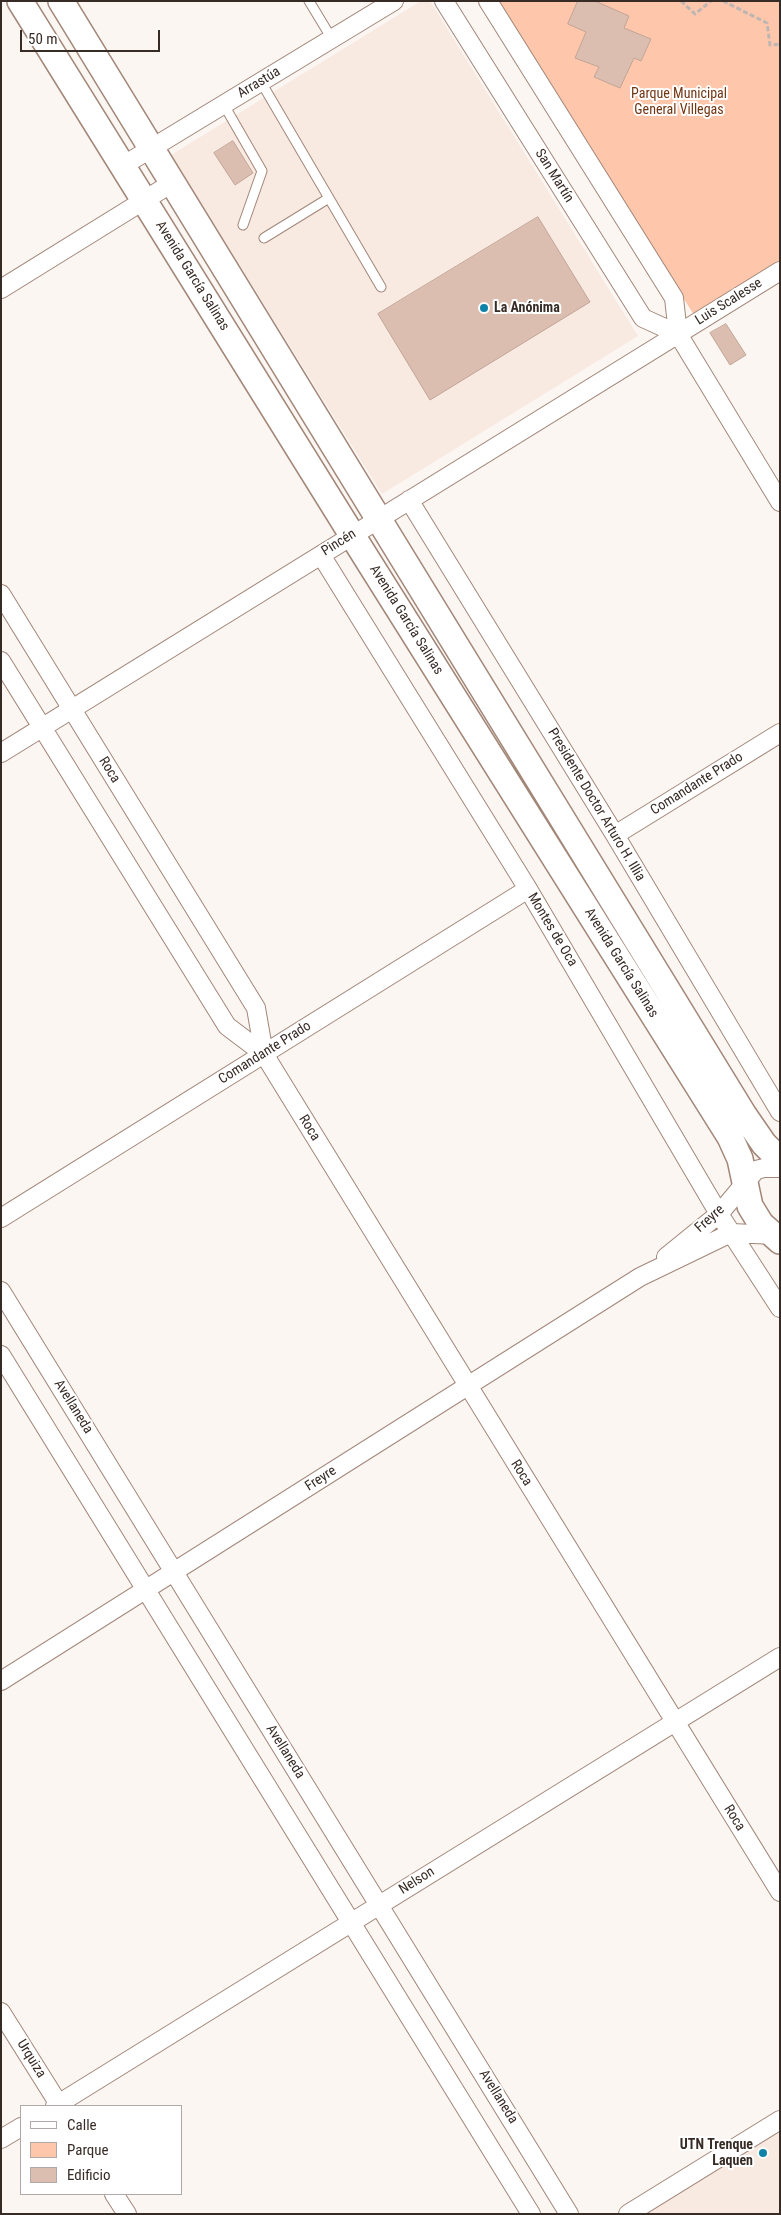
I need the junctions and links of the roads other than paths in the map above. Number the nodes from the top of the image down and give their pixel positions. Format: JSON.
{"nodes":[{"id":1,"x":20,"y":1,"type":"edge"},
{"id":2,"x":61,"y":1,"type":"edge"},
{"id":3,"x":309,"y":1,"type":"edge"},
{"id":4,"x":394,"y":1,"type":"edge"},
{"id":5,"x":444,"y":1,"type":"edge"},
{"id":6,"x":488,"y":1,"type":"edge"},
{"id":7,"x":332,"y":39,"type":"junction"},
{"id":8,"x":261,"y":82,"type":"junction"},
{"id":9,"x":224,"y":105,"type":"junction"},
{"id":10,"x":152,"y":148,"type":"junction"},
{"id":11,"x":124,"y":165,"type":"junction"},
{"id":12,"x":172,"y":183,"type":"junction"},
{"id":13,"x":329,"y":198,"type":"junction"},
{"id":14,"x":145,"y":200,"type":"junction"},
{"id":15,"x":243,"y":225,"type":"dead end"},
{"id":16,"x":264,"y":238,"type":"dead end"},
{"id":17,"x":780,"y":270,"type":"edge"},
{"id":18,"x":381,"y":286,"type":"dead end"},
{"id":19,"x":1,"y":289,"type":"edge"},
{"id":20,"x":678,"y":334,"type":"junction"},
{"id":21,"x":409,"y":500,"type":"junction"},
{"id":22,"x":780,"y":502,"type":"edge"},
{"id":23,"x":380,"y":518,"type":"junction"},
{"id":24,"x":352,"y":535,"type":"junction"},
{"id":25,"x":321,"y":555,"type":"junction"},
{"id":26,"x":1,"y":594,"type":"edge"},
{"id":27,"x":1,"y":661,"type":"edge"},
{"id":28,"x":72,"y":709,"type":"junction"},
{"id":29,"x":42,"y":727,"type":"junction"},
{"id":30,"x":780,"y":733,"type":"edge"},
{"id":31,"x":1,"y":753,"type":"edge"},
{"id":32,"x":615,"y":835,"type":"junction"},
{"id":33,"x":528,"y":889,"type":"junction"},
{"id":34,"x":264,"y":1054,"type":"junction"},
{"id":35,"x":780,"y":1112,"type":"edge"},
{"id":36,"x":780,"y":1160,"type":"edge"},
{"id":37,"x":780,"y":1168,"type":"edge"},
{"id":38,"x":746,"y":1181,"type":"junction"},
{"id":39,"x":719,"y":1214,"type":"junction"},
{"id":40,"x":1,"y":1218,"type":"edge"},
{"id":41,"x":731,"y":1233,"type":"junction"},
{"id":42,"x":777,"y":1237,"type":"edge"},
{"id":43,"x":640,"y":1277,"type":"junction"},
{"id":44,"x":1,"y":1291,"type":"edge"},
{"id":45,"x":780,"y":1308,"type":"edge"},
{"id":46,"x":1,"y":1355,"type":"edge"},
{"id":47,"x":468,"y":1386,"type":"junction"},
{"id":48,"x":175,"y":1572,"type":"junction"},
{"id":49,"x":146,"y":1590,"type":"junction"},
{"id":50,"x":780,"y":1657,"type":"edge"},
{"id":51,"x":1,"y":1680,"type":"edge"},
{"id":52,"x":675,"y":1722,"type":"junction"},
{"id":53,"x":780,"y":1892,"type":"edge"},
{"id":54,"x":380,"y":1905,"type":"junction"},
{"id":55,"x":351,"y":1922,"type":"junction"},
{"id":56,"x":1,"y":2012,"type":"edge"},
{"id":57,"x":58,"y":2105,"type":"edge"},
{"id":58,"x":780,"y":2120,"type":"edge"},
{"id":59,"x":20,"y":2128,"type":"edge"},
{"id":60,"x":1,"y":2139,"type":"edge"},
{"id":61,"x":115,"y":2195,"type":"edge"},
{"id":62,"x":570,"y":2213,"type":"edge"},
{"id":63,"x":127,"y":2214,"type":"edge"},
{"id":64,"x":531,"y":2214,"type":"edge"},
{"id":65,"x":628,"y":2214,"type":"edge"}],
"edges":[{"from":1,"to":11,"type":"main road","name":"Avenida García Salinas"},
{"from":2,"to":10,"type":"main road","name":"Avenida García Salinas"},
{"from":3,"to":7,"type":"lane"},
{"from":4,"to":7,"type":"street","name":"Arrastúa"},
{"from":5,"to":20,"type":"street","name":"San Martín"},
{"from":6,"to":20,"type":"street"},
{"from":7,"to":8,"type":"street","name":"Arrastúa"},
{"from":8,"to":9,"type":"street","name":"Arrastúa"},
{"from":8,"to":13,"type":"lane"},
{"from":9,"to":10,"type":"street","name":"Arrastúa"},
{"from":9,"to":15,"type":"lane"},
{"from":10,"to":11,"type":"street","name":"Arrastúa"},
{"from":10,"to":12,"type":"main road","name":"Avenida García Salinas"},
{"from":11,"to":14,"type":"main road","name":"Avenida García Salinas"},
{"from":12,"to":14,"type":"street"},
{"from":12,"to":23,"type":"main road","name":"Avenida García Salinas"},
{"from":13,"to":16,"type":"lane"},
{"from":13,"to":18,"type":"lane"},
{"from":14,"to":19,"type":"street"},
{"from":14,"to":24,"type":"main road","name":"Avenida García Salinas"},
{"from":17,"to":20,"type":"street","name":"Luis Scalesse"},
{"from":20,"to":21,"type":"street","name":"Pincén"},
{"from":20,"to":22,"type":"street"},
{"from":21,"to":23,"type":"street","name":"Pincén"},
{"from":21,"to":32,"type":"street","name":"Presidente Doctor Arturo H. Illia"},
{"from":23,"to":24,"type":"street","name":"Pincén"},
{"from":23,"to":36,"type":"main road","name":"Avenida García Salinas"},
{"from":24,"to":25,"type":"street","name":"Pincén"},
{"from":24,"to":38,"type":"main road","name":"Avenida García Salinas"},
{"from":25,"to":28,"type":"street","name":"Pincén"},
{"from":25,"to":33,"type":"street","name":"Montes de Oca"},
{"from":26,"to":28,"type":"street","name":"Roca"},
{"from":27,"to":29,"type":"street","name":"Roca"},
{"from":28,"to":29,"type":"street","name":"Pincén"},
{"from":28,"to":34,"type":"street","name":"Roca"},
{"from":29,"to":31,"type":"street","name":"Pincén"},
{"from":29,"to":34,"type":"street","name":"Roca"},
{"from":30,"to":32,"type":"street","name":"Comandante Prado"},
{"from":32,"to":35,"type":"street","name":"Presidente Doctor Arturo H. Illia"},
{"from":33,"to":34,"type":"street","name":"Comandante Prado"},
{"from":33,"to":39,"type":"street","name":"Montes de Oca"},
{"from":34,"to":40,"type":"street","name":"Comandante Prado"},
{"from":34,"to":47,"type":"street","name":"Roca"},
{"from":37,"to":38,"type":"street","name":"Freyre"},
{"from":38,"to":39,"type":"street","name":"Freyre"},
{"from":38,"to":42,"type":"main road","name":"Avenida García Salinas"},
{"from":39,"to":41,"type":"street","name":"Montes de Oca"},
{"from":39,"to":43,"type":"street","name":"Freyre"},
{"from":41,"to":42,"type":"street","name":"Freyre"},
{"from":41,"to":43,"type":"street","name":"Freyre"},
{"from":41,"to":45,"type":"street","name":"Montes de Oca"},
{"from":43,"to":47,"type":"street","name":"Freyre"},
{"from":44,"to":48,"type":"street","name":"Avellaneda"},
{"from":46,"to":49,"type":"street"},
{"from":47,"to":48,"type":"street","name":"Freyre"},
{"from":47,"to":52,"type":"street","name":"Roca"},
{"from":48,"to":49,"type":"street","name":"Freyre"},
{"from":48,"to":54,"type":"street","name":"Avellaneda"},
{"from":49,"to":51,"type":"street","name":"Freyre"},
{"from":49,"to":55,"type":"street"},
{"from":50,"to":52,"type":"street","name":"Nelson"},
{"from":52,"to":53,"type":"street","name":"Roca"},
{"from":52,"to":54,"type":"street","name":"Nelson"},
{"from":54,"to":55,"type":"street","name":"Nelson"},
{"from":54,"to":62,"type":"street","name":"Avellaneda"},
{"from":55,"to":57,"type":"street","name":"Nelson"},
{"from":55,"to":64,"type":"street"},
{"from":56,"to":57,"type":"street","name":"Urquiza"},
{"from":58,"to":65,"type":"street"},
{"from":59,"to":60,"type":"street"},
{"from":61,"to":63,"type":"street"}]}
